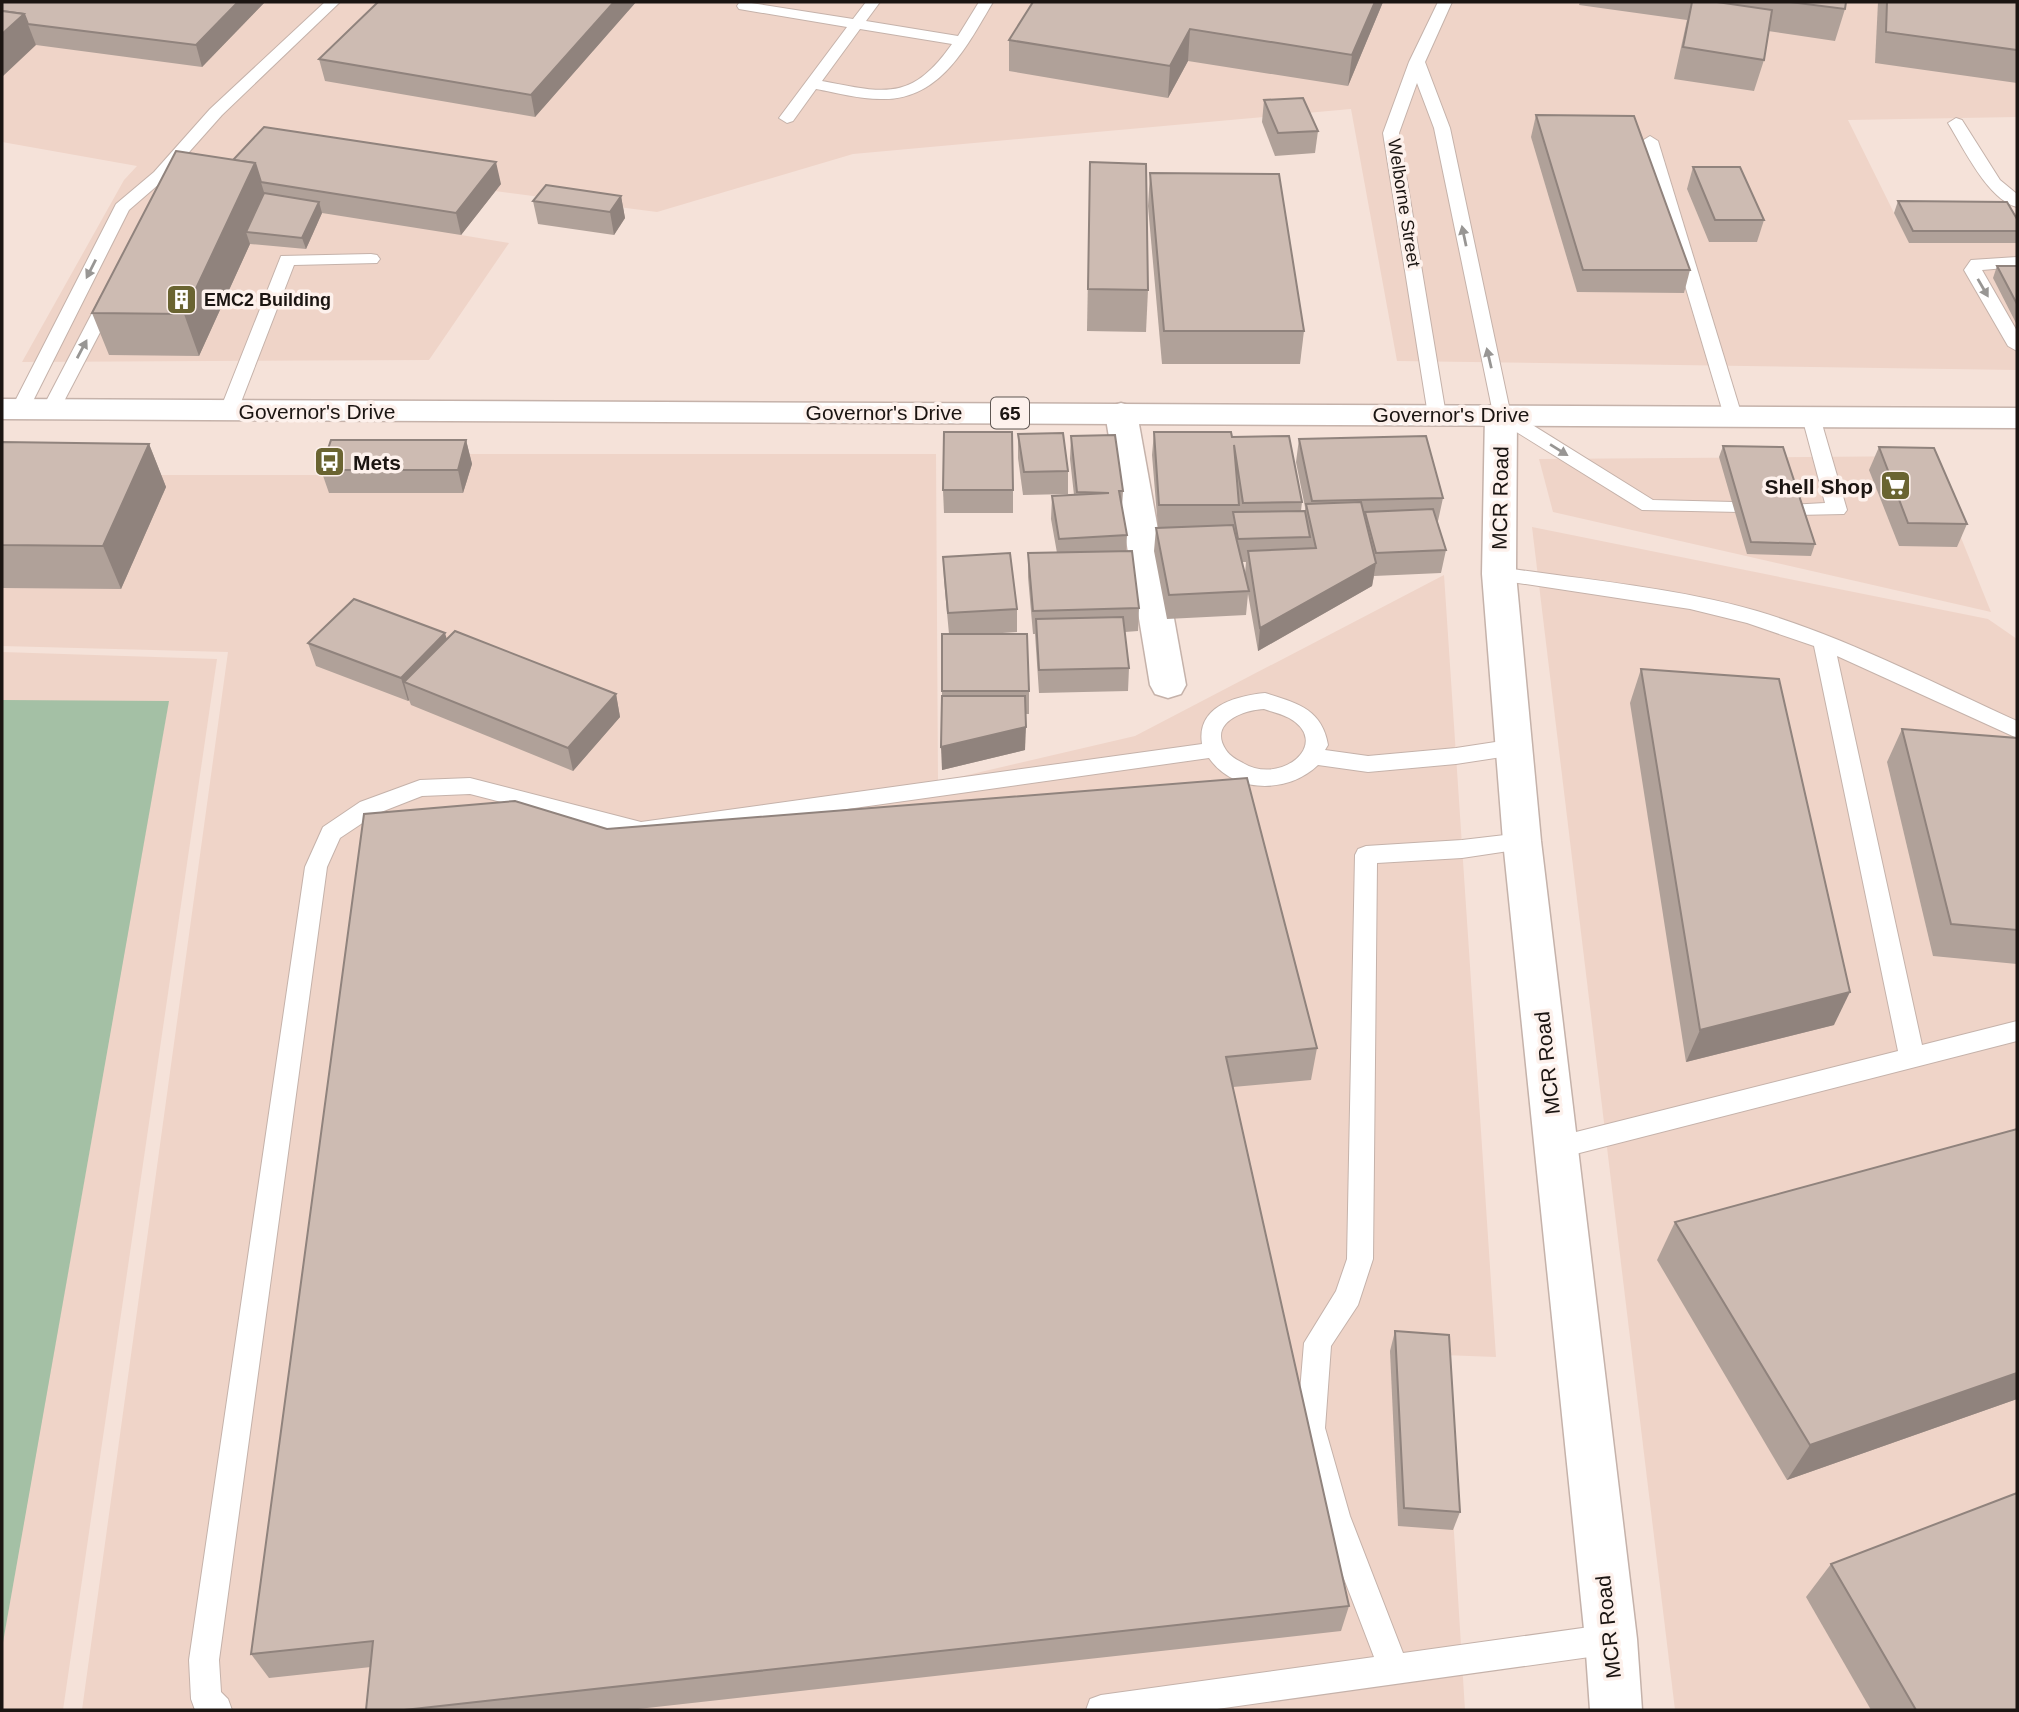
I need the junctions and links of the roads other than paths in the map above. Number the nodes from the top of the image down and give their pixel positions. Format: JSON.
{"nodes":[{"id":1,"x":333,"y":2,"type":"edge"},
{"id":2,"x":873,"y":2,"type":"edge"},
{"id":3,"x":986,"y":2,"type":"edge"},
{"id":4,"x":1445,"y":2,"type":"edge"},
{"id":5,"x":744,"y":6,"type":"dead end"},
{"id":6,"x":857,"y":24,"type":"junction"},
{"id":7,"x":961,"y":41,"type":"junction"},
{"id":8,"x":1417,"y":62,"type":"junction"},
{"id":9,"x":812,"y":84,"type":"junction"},
{"id":10,"x":787,"y":118,"type":"dead end"},
{"id":11,"x":1956,"y":123,"type":"dead end"},
{"id":12,"x":1650,"y":141,"type":"dead end"},
{"id":13,"x":160,"y":174,"type":"junction"},
{"id":14,"x":157,"y":197,"type":"edge"},
{"id":15,"x":2017,"y":202,"type":"edge"},
{"id":16,"x":371,"y":258,"type":"dead end"},
{"id":17,"x":2017,"y":262,"type":"edge"},
{"id":18,"x":118,"y":279,"type":"edge"},
{"id":19,"x":2017,"y":346,"type":"edge"},
{"id":20,"x":24,"y":409,"type":"edge"},
{"id":21,"x":229,"y":410,"type":"junction"},
{"id":22,"x":1121,"y":413,"type":"junction"},
{"id":23,"x":1501,"y":414,"type":"junction"},
{"id":24,"x":1437,"y":415,"type":"junction"},
{"id":25,"x":1733,"y":416,"type":"junction"},
{"id":26,"x":1811,"y":417,"type":"junction"},
{"id":27,"x":2017,"y":418,"type":"edge"},
{"id":28,"x":1733,"y":508,"type":"dead end"},
{"id":29,"x":1796,"y":509,"type":"edge"},
{"id":30,"x":1499,"y":574,"type":"junction"},
{"id":31,"x":1824,"y":643,"type":"junction"},
{"id":32,"x":1168,"y":685,"type":"dead end"},
{"id":33,"x":2017,"y":730,"type":"edge"},
{"id":34,"x":1515,"y":747,"type":"junction"},
{"id":35,"x":1213,"y":750,"type":"junction"},
{"id":36,"x":1315,"y":757,"type":"junction"},
{"id":37,"x":1522,"y":841,"type":"junction"},
{"id":38,"x":2017,"y":1031,"type":"edge"},
{"id":39,"x":1912,"y":1058,"type":"junction"},
{"id":40,"x":1556,"y":1148,"type":"junction"},
{"id":41,"x":1611,"y":1639,"type":"junction"},
{"id":42,"x":1394,"y":1669,"type":"junction"},
{"id":43,"x":217,"y":1710,"type":"edge"},
{"id":44,"x":1101,"y":1710,"type":"edge"},
{"id":45,"x":1616,"y":1710,"type":"edge"}],
"edges":[{"from":1,"to":13,"type":"lane"},
{"from":2,"to":6,"type":"lane"},
{"from":3,"to":7,"type":"lane"},
{"from":4,"to":8,"type":"lane","name":"Welborne Street"},
{"from":5,"to":6,"type":"lane"},
{"from":6,"to":7,"type":"lane"},
{"from":6,"to":9,"type":"lane"},
{"from":7,"to":9,"type":"lane"},
{"from":23,"to":8,"type":"lane","one_way":true},
{"from":8,"to":24,"type":"lane","name":"Welborne Street"},
{"from":9,"to":10,"type":"lane"},
{"from":11,"to":15,"type":"lane"},
{"from":12,"to":25,"type":"lane"},
{"from":13,"to":14,"type":"lane"},
{"from":13,"to":20,"type":"lane","one_way":true},
{"from":16,"to":21,"type":"lane"},
{"from":17,"to":19,"type":"lane","one_way":true},
{"from":20,"to":18,"type":"lane","one_way":true},
{"from":20,"to":21,"type":"main road","name":"Governor's Drive","number":"65"},
{"from":21,"to":22,"type":"main road","name":"Governor's Drive","number":"65"},
{"from":22,"to":24,"type":"main road","name":"Governor's Drive","number":"65"},
{"from":22,"to":32,"type":"main road"},
{"from":23,"to":24,"type":"main road","name":"Governor's Drive","number":"65"},
{"from":23,"to":25,"type":"main road","name":"Governor's Drive","number":"65"},
{"from":23,"to":28,"type":"lane","one_way":true},
{"from":23,"to":30,"type":"main road","name":"MCR Road"},
{"from":25,"to":26,"type":"main road","name":"Governor's Drive","number":"65"},
{"from":26,"to":27,"type":"main road","name":"Governor's Drive","number":"65"},
{"from":26,"to":29,"type":"lane"},
{"from":30,"to":31,"type":"lane"},
{"from":30,"to":34,"type":"main road","name":"MCR Road"},
{"from":31,"to":33,"type":"lane"},
{"from":31,"to":39,"type":"lane"},
{"from":34,"to":36,"type":"lane"},
{"from":34,"to":37,"type":"main road","name":"MCR Road"},
{"from":35,"to":36,"type":"lane"},
{"from":35,"to":36,"type":"lane"},
{"from":35,"to":43,"type":"lane"},
{"from":37,"to":40,"type":"main road","name":"MCR Road"},
{"from":37,"to":42,"type":"lane"},
{"from":38,"to":39,"type":"lane"},
{"from":39,"to":40,"type":"lane"},
{"from":40,"to":41,"type":"main road","name":"MCR Road"},
{"from":41,"to":42,"type":"lane"},
{"from":41,"to":45,"type":"main road","name":"MCR Road"},
{"from":42,"to":44,"type":"lane"}]}
